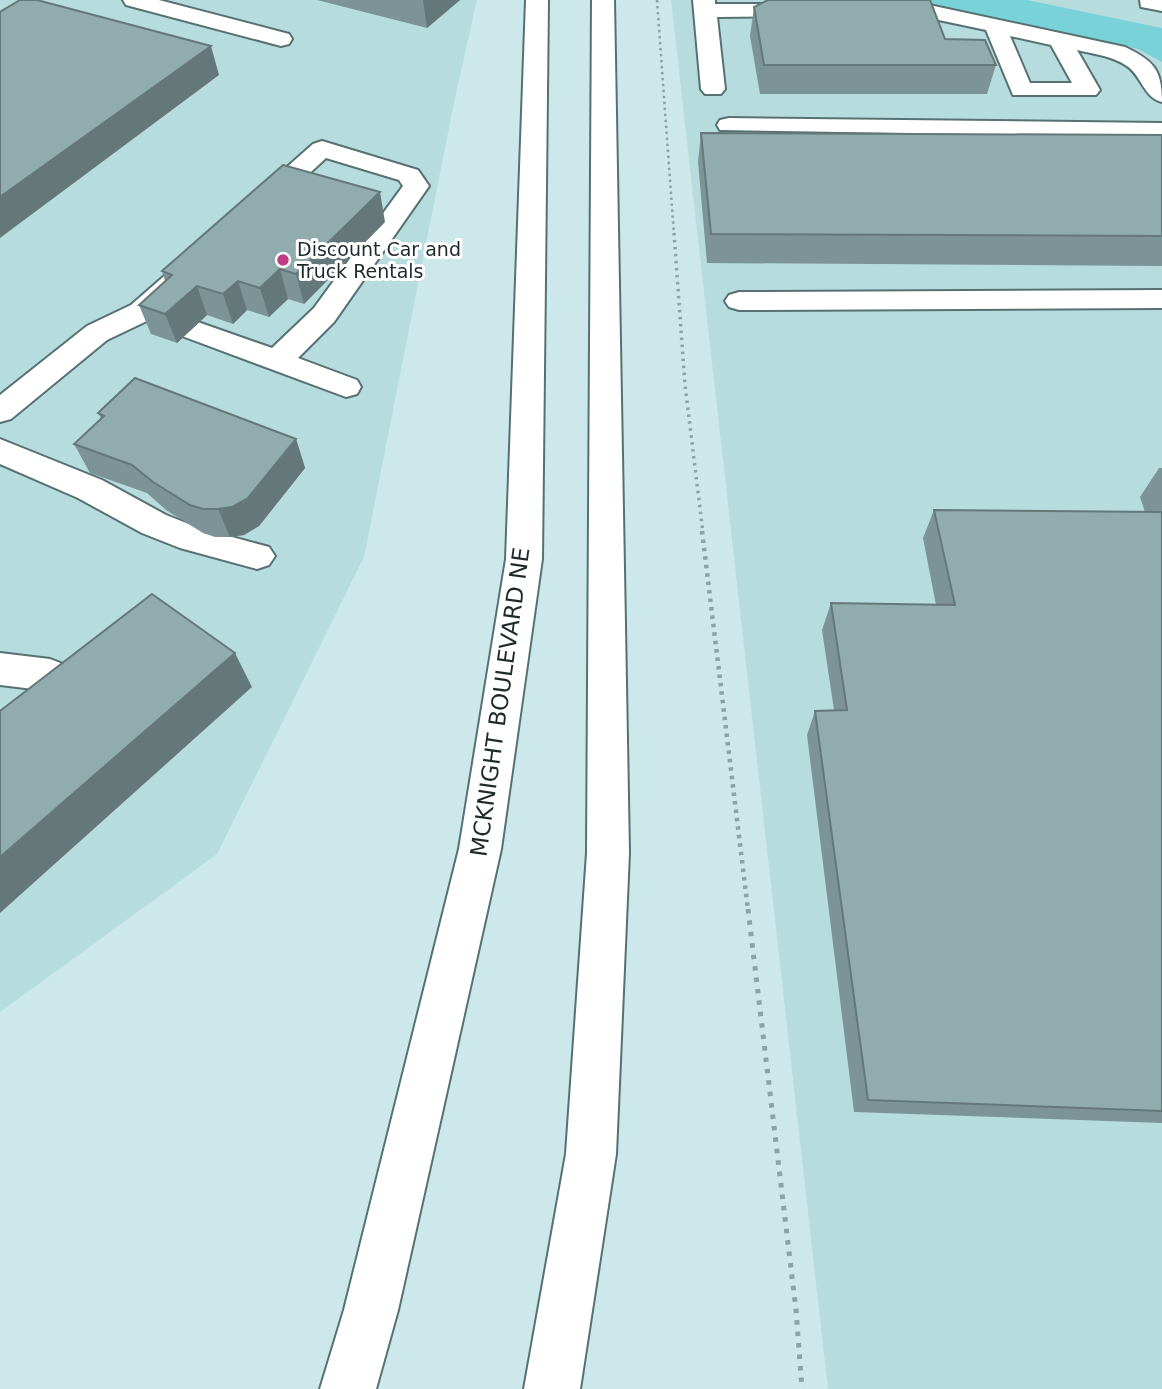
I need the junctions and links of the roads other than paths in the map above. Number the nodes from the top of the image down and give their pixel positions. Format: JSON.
{"nodes":[{"id":1,"x":134,"y":0,"type":"edge"},
{"id":2,"x":537,"y":0,"type":"edge"},
{"id":3,"x":603,"y":0,"type":"edge"},
{"id":4,"x":869,"y":5,"type":"edge"},
{"id":5,"x":705,"y":6,"type":"edge"},
{"id":6,"x":823,"y":10,"type":"edge"},
{"id":7,"x":995,"y":26,"type":"junction"},
{"id":8,"x":281,"y":39,"type":"dead end"},
{"id":9,"x":1060,"y":40,"type":"junction"},
{"id":10,"x":713,"y":89,"type":"dead end"},
{"id":11,"x":1162,"y":94,"type":"edge"},
{"id":12,"x":729,"y":125,"type":"dead end"},
{"id":13,"x":1162,"y":130,"type":"edge"},
{"id":14,"x":244,"y":219,"type":"edge"},
{"id":15,"x":195,"y":263,"type":"edge"},
{"id":16,"x":1162,"y":299,"type":"edge"},
{"id":17,"x":739,"y":301,"type":"dead end"},
{"id":18,"x":166,"y":321,"type":"junction"},
{"id":19,"x":277,"y":361,"type":"junction"},
{"id":20,"x":345,"y":387,"type":"dead end"},
{"id":21,"x":0,"y":411,"type":"edge"},
{"id":22,"x":0,"y":451,"type":"edge"},
{"id":23,"x":257,"y":556,"type":"dead end"},
{"id":24,"x":0,"y":669,"type":"edge"},
{"id":25,"x":50,"y":675,"type":"edge"},
{"id":26,"x":371,"y":1310,"type":"junction"},
{"id":27,"x":326,"y":1389,"type":"edge"},
{"id":28,"x":348,"y":1389,"type":"edge"},
{"id":29,"x":552,"y":1389,"type":"edge"}],
"edges":[{"from":1,"to":8,"type":"main road"},
{"from":2,"to":26,"type":"main road","name":"MCKNIGHT BOULEVARD NE"},
{"from":3,"to":29,"type":"main road"},
{"from":4,"to":7,"type":"main road"},
{"from":5,"to":6,"type":"main road"},
{"from":5,"to":10,"type":"main road"},
{"from":7,"to":9,"type":"main road"},
{"from":7,"to":9,"type":"main road"},
{"from":9,"to":11,"type":"main road"},
{"from":12,"to":13,"type":"main road"},
{"from":14,"to":19,"type":"main road"},
{"from":15,"to":18,"type":"main road"},
{"from":16,"to":17,"type":"main road"},
{"from":18,"to":19,"type":"main road"},
{"from":18,"to":21,"type":"main road"},
{"from":19,"to":20,"type":"main road"},
{"from":22,"to":23,"type":"main road"},
{"from":24,"to":25,"type":"main road"},
{"from":26,"to":27,"type":"main road"},
{"from":26,"to":28,"type":"main road","name":"MCKNIGHT BOULEVARD NE"}]}
